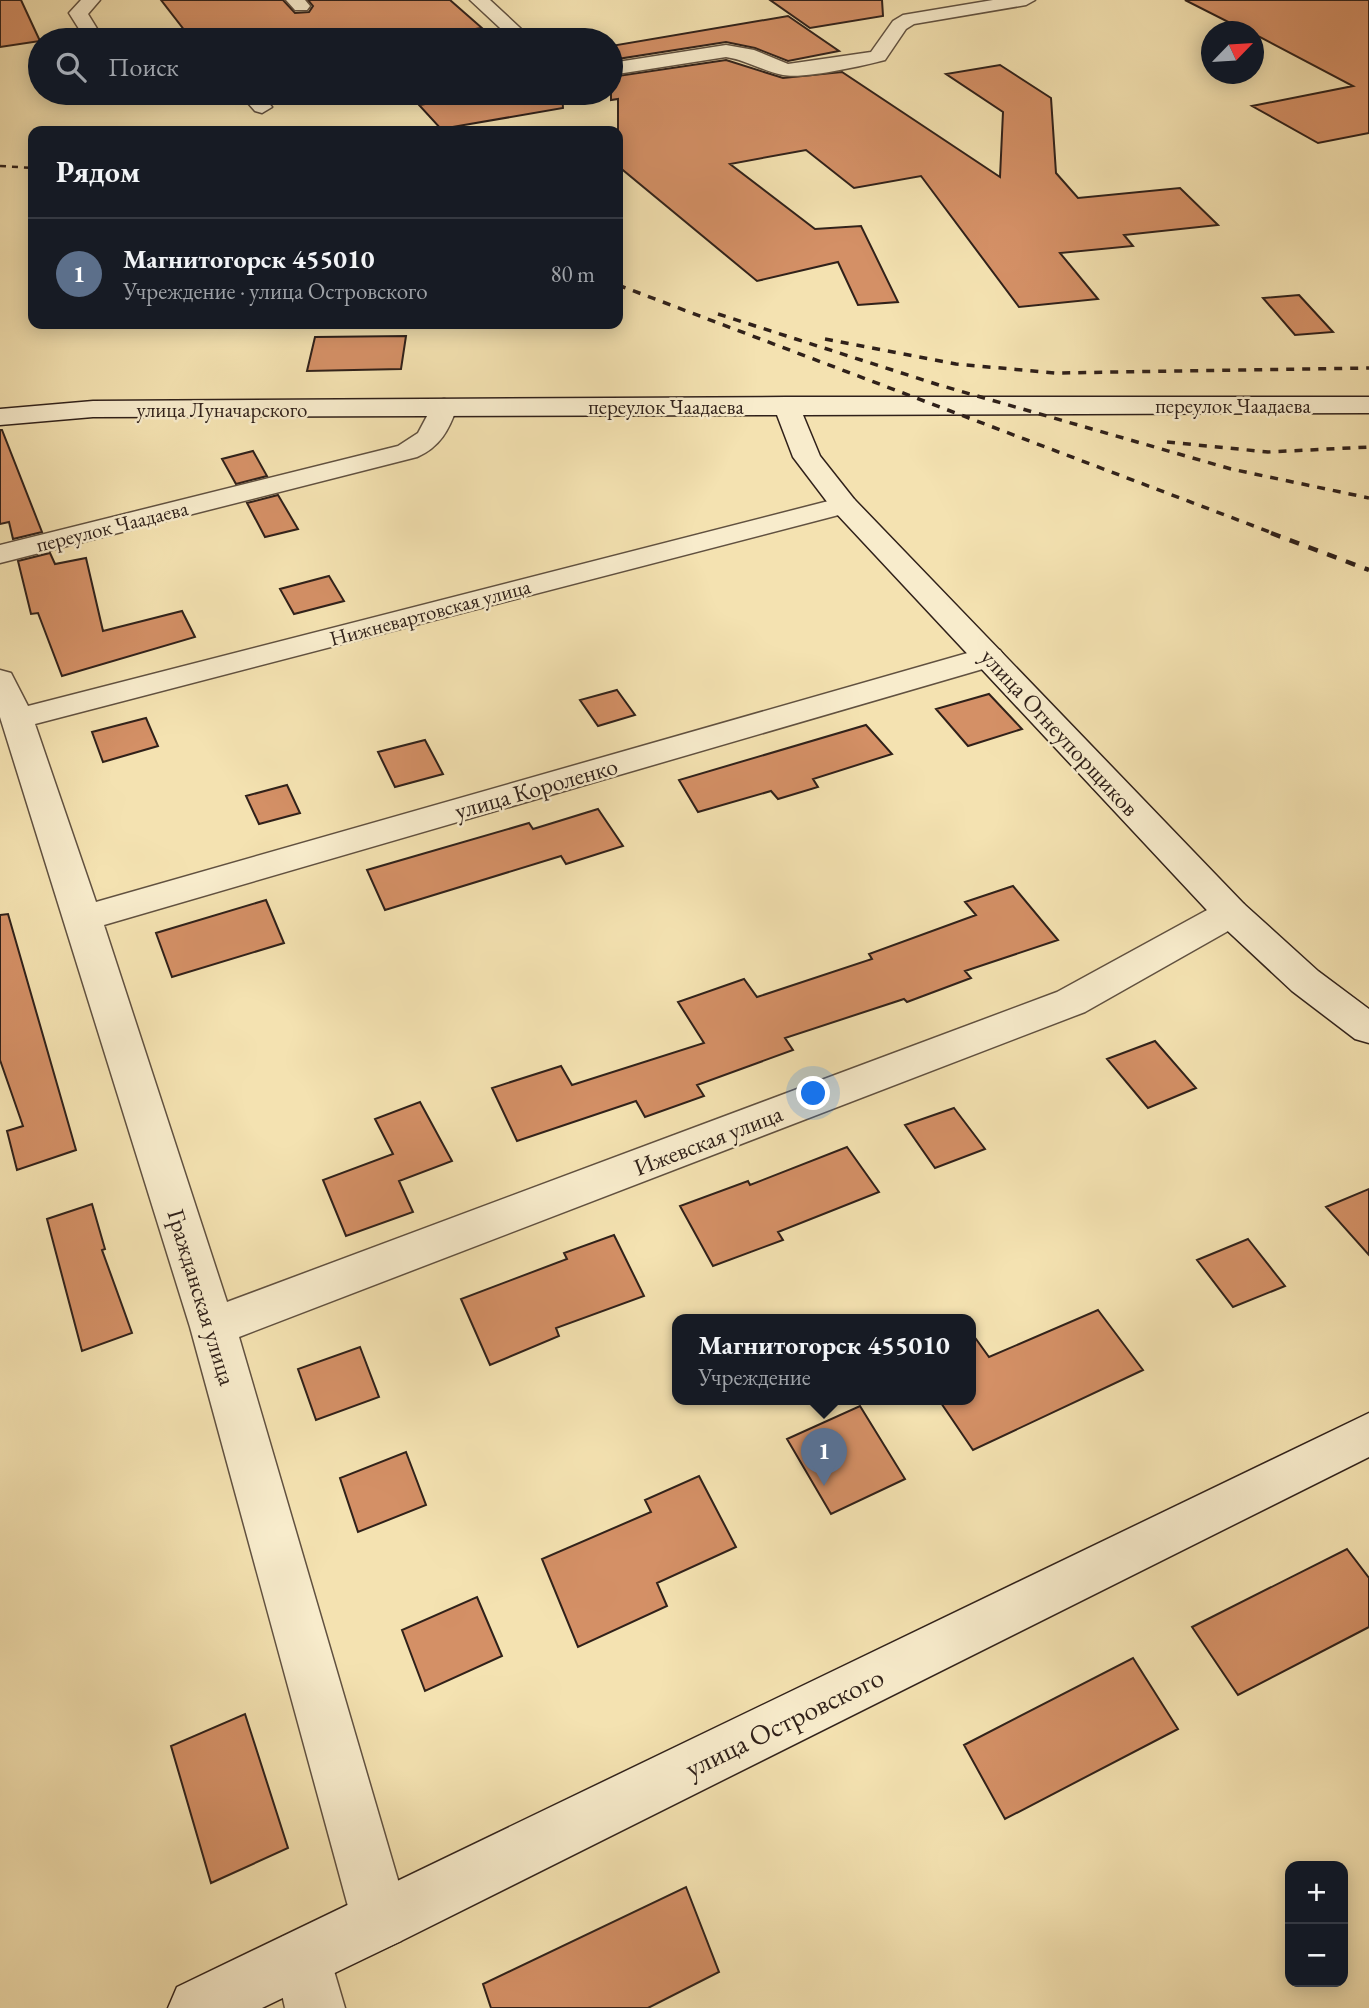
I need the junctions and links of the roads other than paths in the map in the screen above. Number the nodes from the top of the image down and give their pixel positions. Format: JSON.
{"nodes":[{"id":1,"x":91,"y":0,"type":"edge"},
{"id":2,"x":479,"y":0,"type":"edge"},
{"id":3,"x":1026,"y":0,"type":"edge"},
{"id":4,"x":87,"y":28,"type":"edge"},
{"id":5,"x":510,"y":28,"type":"edge"},
{"id":6,"x":623,"y":67,"type":"edge"},
{"id":7,"x":786,"y":405,"type":"junction"},
{"id":8,"x":1369,"y":405,"type":"edge"},
{"id":9,"x":444,"y":407,"type":"junction"},
{"id":10,"x":0,"y":417,"type":"edge"},
{"id":11,"x":844,"y":505,"type":"junction"},
{"id":12,"x":0,"y":554,"type":"edge"},
{"id":13,"x":989,"y":657,"type":"junction"},
{"id":14,"x":8,"y":700,"type":"edge"},
{"id":15,"x":1231,"y":913,"type":"junction"},
{"id":16,"x":83,"y":918,"type":"junction"},
{"id":17,"x":1369,"y":1029,"type":"edge"},
{"id":18,"x":213,"y":1327,"type":"junction"},
{"id":19,"x":1369,"y":1434,"type":"edge"},
{"id":20,"x":382,"y":1921,"type":"junction"},
{"id":21,"x":309,"y":1983,"type":"edge"},
{"id":22,"x":198,"y":2008,"type":"edge"}],
"edges":[{"from":1,"to":4,"type":"street"},
{"from":2,"to":5,"type":"street"},
{"from":3,"to":6,"type":"street"},
{"from":7,"to":8,"type":"street","name":"переулок Чаадаева"},
{"from":7,"to":9,"type":"street","name":"переулок Чаадаева"},
{"from":7,"to":11,"type":"street","name":"улица Огнеупорщиков"},
{"from":9,"to":10,"type":"street","name":"улица Луначарского"},
{"from":9,"to":12,"type":"street","name":"переулок Чаадаева"},
{"from":11,"to":13,"type":"street","name":"улица Огнеупорщиков"},
{"from":11,"to":14,"type":"street","name":"Нижневартовская улица"},
{"from":13,"to":15,"type":"street","name":"улица Огнеупорщиков"},
{"from":13,"to":16,"type":"street","name":"улица Короленко"},
{"from":14,"to":16,"type":"street","name":"Гражданская улица"},
{"from":15,"to":17,"type":"street","name":"улица Огнеупорщиков"},
{"from":15,"to":18,"type":"street","name":"Ижевская улица"},
{"from":16,"to":18,"type":"street","name":"Гражданская улица"},
{"from":18,"to":20,"type":"street","name":"Гражданская улица"},
{"from":19,"to":20,"type":"street","name":"улица Островского"},
{"from":20,"to":21,"type":"street","name":"улица Островского"},
{"from":21,"to":22,"type":"street","name":"улица Островского"}]}
